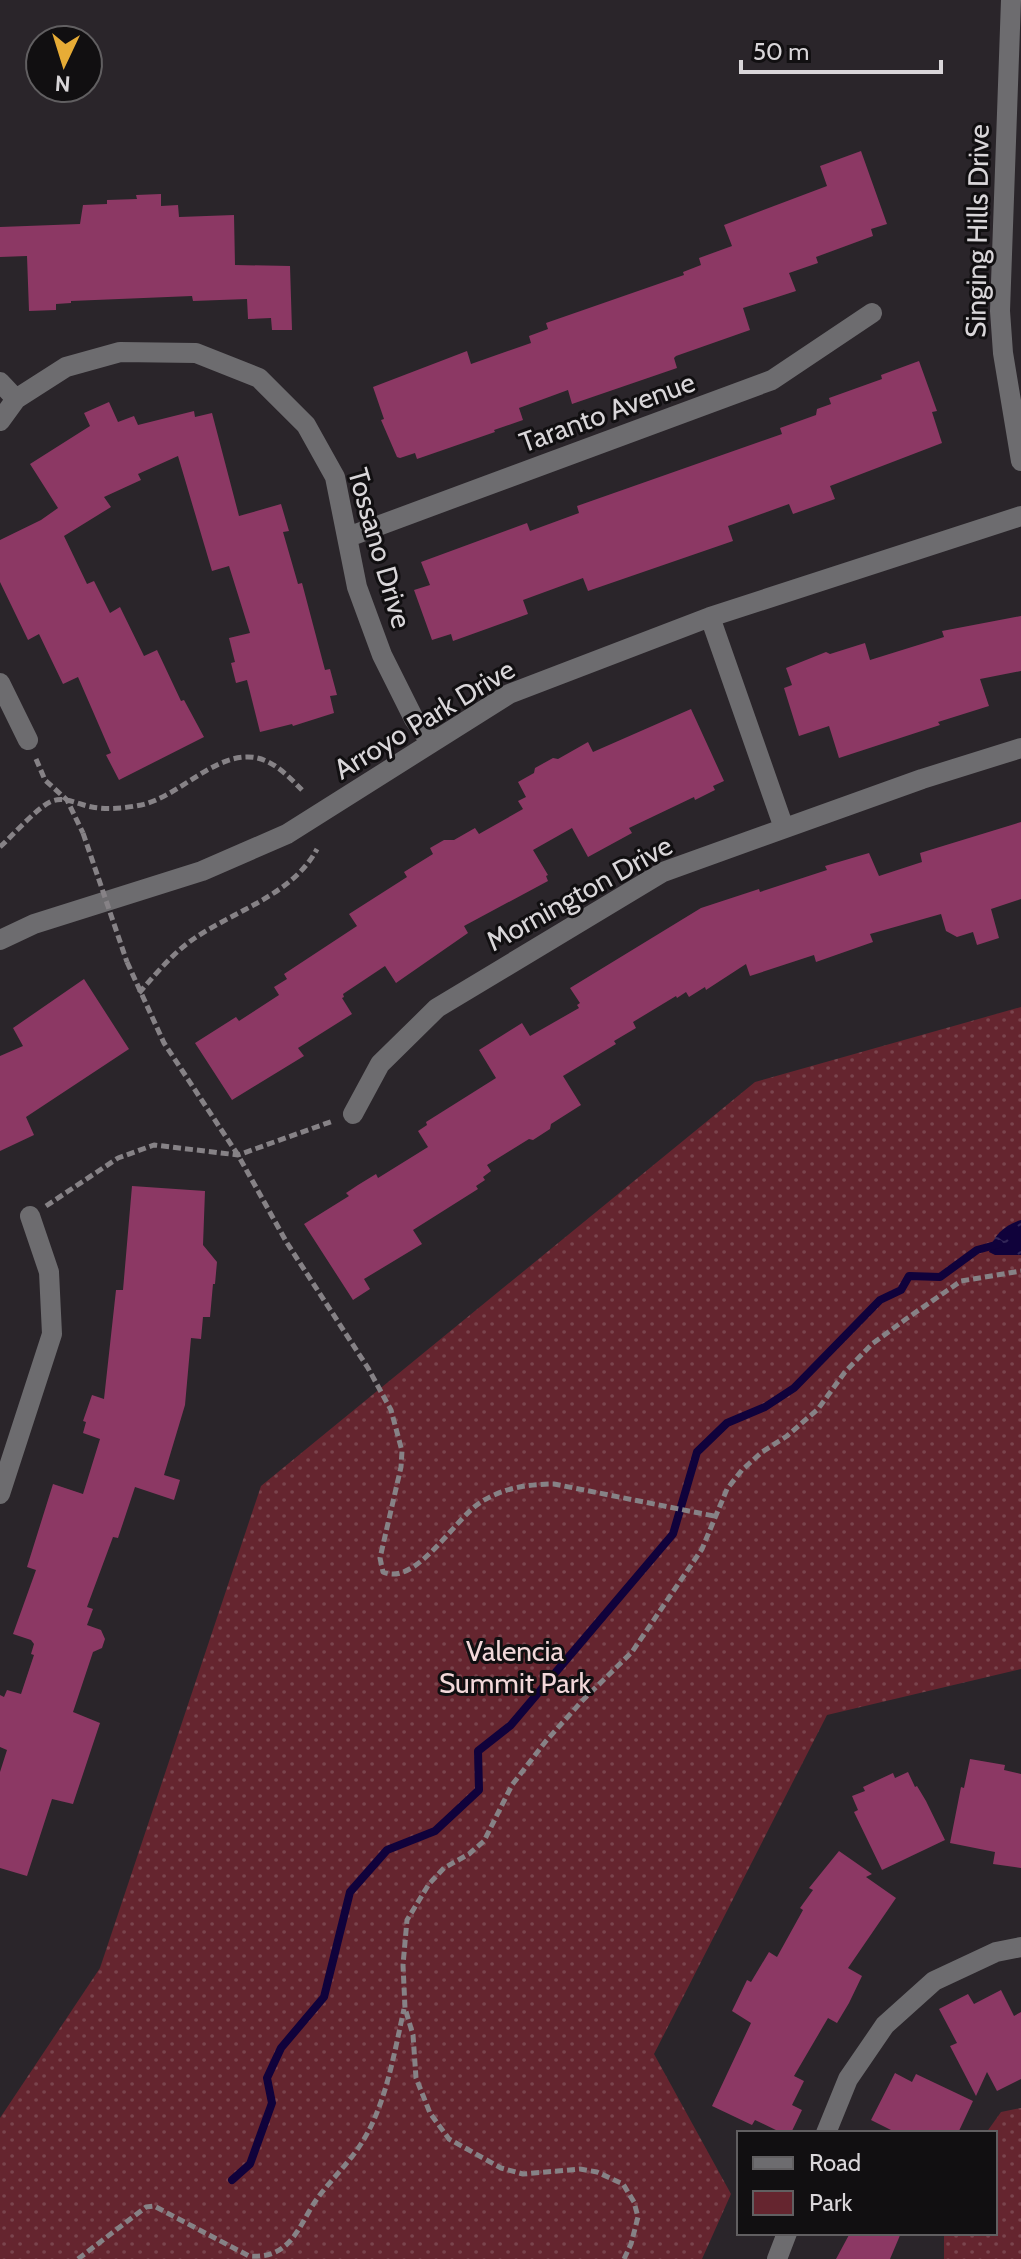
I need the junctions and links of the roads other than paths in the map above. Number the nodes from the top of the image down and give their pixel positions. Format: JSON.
{"nodes":[{"id":1,"x":1011,"y":0,"type":"edge"},
{"id":2,"x":872,"y":313,"type":"dead end"},
{"id":3,"x":0,"y":382,"type":"edge"},
{"id":4,"x":16,"y":399,"type":"junction"},
{"id":5,"x":0,"y":421,"type":"edge"},
{"id":6,"x":1021,"y":461,"type":"edge"},
{"id":7,"x":1021,"y":516,"type":"edge"},
{"id":8,"x":348,"y":537,"type":"junction"},
{"id":9,"x":710,"y":617,"type":"junction"},
{"id":10,"x":0,"y":683,"type":"edge"},
{"id":11,"x":28,"y":740,"type":"road end"},
{"id":12,"x":431,"y":743,"type":"junction"},
{"id":13,"x":1021,"y":748,"type":"edge"},
{"id":14,"x":784,"y":828,"type":"junction"},
{"id":15,"x":0,"y":940,"type":"edge"},
{"id":16,"x":353,"y":1114,"type":"road end"},
{"id":17,"x":30,"y":1216,"type":"road end"},
{"id":18,"x":0,"y":1494,"type":"edge"},
{"id":19,"x":1021,"y":1947,"type":"edge"},
{"id":20,"x":827,"y":2131,"type":"edge"},
{"id":21,"x":786,"y":2235,"type":"edge"},
{"id":22,"x":777,"y":2259,"type":"edge"}],
"edges":[{"from":1,"to":6,"type":"street","name":"Singing Hills Drive"},
{"from":2,"to":8,"type":"street","name":"Taranto Avenue"},
{"from":3,"to":4,"type":"street"},
{"from":4,"to":5,"type":"street","name":"Tossano Drive"},
{"from":4,"to":8,"type":"street","name":"Tossano Drive"},
{"from":7,"to":9,"type":"street","name":"Arroyo Park Drive"},
{"from":8,"to":12,"type":"street","name":"Tossano Drive"},
{"from":9,"to":12,"type":"street","name":"Arroyo Park Drive"},
{"from":9,"to":14,"type":"street"},
{"from":10,"to":11,"type":"street"},
{"from":12,"to":15,"type":"street","name":"Arroyo Park Drive"},
{"from":13,"to":14,"type":"street","name":"Mornington Drive"},
{"from":14,"to":16,"type":"street","name":"Mornington Drive"},
{"from":17,"to":18,"type":"street"},
{"from":19,"to":20,"type":"street"},
{"from":21,"to":22,"type":"street"}]}
